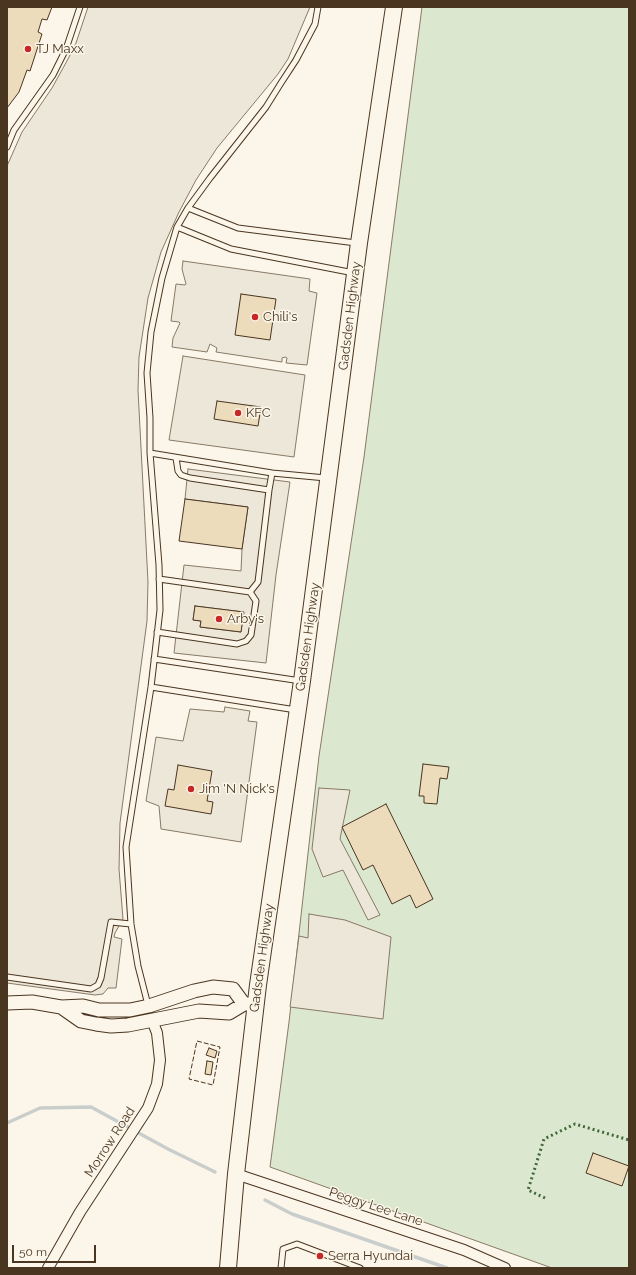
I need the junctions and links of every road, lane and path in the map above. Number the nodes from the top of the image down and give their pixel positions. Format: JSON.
{"nodes":[{"id":1,"x":80,"y":7,"type":"edge"},
{"id":2,"x":318,"y":7,"type":"edge"},
{"id":3,"x":394,"y":7,"type":"edge"},
{"id":4,"x":7,"y":147,"type":"edge"},
{"id":5,"x":188,"y":208,"type":"junction"},
{"id":6,"x":177,"y":227,"type":"junction"},
{"id":7,"x":359,"y":243,"type":"junction"},
{"id":8,"x":356,"y":274,"type":"junction"},
{"id":9,"x":150,"y":453,"type":"junction"},
{"id":10,"x":176,"y":458,"type":"junction"},
{"id":11,"x":272,"y":473,"type":"junction"},
{"id":12,"x":329,"y":478,"type":"junction"},
{"id":13,"x":269,"y":490,"type":"junction"},
{"id":14,"x":160,"y":578,"type":"junction"},
{"id":15,"x":250,"y":592,"type":"junction"},
{"id":16,"x":158,"y":632,"type":"junction"},
{"id":17,"x":154,"y":659,"type":"junction"},
{"id":18,"x":302,"y":681,"type":"junction"},
{"id":19,"x":151,"y":687,"type":"junction"},
{"id":20,"x":297,"y":710,"type":"junction"},
{"id":21,"x":131,"y":924,"type":"junction"},
{"id":22,"x":7,"y":977,"type":"edge"},
{"id":23,"x":7,"y":1003,"type":"edge"},
{"id":24,"x":250,"y":1004,"type":"junction"},
{"id":25,"x":148,"y":1006,"type":"junction"},
{"id":26,"x":60,"y":1007,"type":"junction"},
{"id":27,"x":152,"y":1020,"type":"junction"},
{"id":28,"x":236,"y":1174,"type":"junction"},
{"id":29,"x":48,"y":1268,"type":"edge"},
{"id":30,"x":228,"y":1268,"type":"edge"},
{"id":31,"x":281,"y":1268,"type":"edge"},
{"id":32,"x":360,"y":1268,"type":"edge"},
{"id":33,"x":505,"y":1268,"type":"edge"}],
"edges":[{"from":1,"to":4,"type":"lane"},
{"from":2,"to":5,"type":"lane"},
{"from":3,"to":7,"type":"main road","name":"Gadsden Highway"},
{"from":5,"to":6,"type":"lane"},
{"from":5,"to":7,"type":"lane"},
{"from":6,"to":8,"type":"lane"},
{"from":6,"to":9,"type":"lane"},
{"from":7,"to":8,"type":"main road","name":"Gadsden Highway"},
{"from":8,"to":12,"type":"main road","name":"Gadsden Highway"},
{"from":9,"to":10,"type":"lane"},
{"from":9,"to":14,"type":"lane"},
{"from":10,"to":11,"type":"lane"},
{"from":10,"to":13,"type":"lane"},
{"from":11,"to":12,"type":"lane"},
{"from":11,"to":13,"type":"lane"},
{"from":12,"to":18,"type":"main road","name":"Gadsden Highway"},
{"from":13,"to":15,"type":"lane"},
{"from":14,"to":15,"type":"lane"},
{"from":14,"to":16,"type":"lane"},
{"from":15,"to":16,"type":"lane"},
{"from":16,"to":17,"type":"lane"},
{"from":17,"to":18,"type":"lane"},
{"from":17,"to":19,"type":"lane"},
{"from":18,"to":20,"type":"main road","name":"Gadsden Highway"},
{"from":19,"to":20,"type":"lane"},
{"from":19,"to":21,"type":"lane"},
{"from":20,"to":24,"type":"main road","name":"Gadsden Highway"},
{"from":21,"to":22,"type":"lane"},
{"from":21,"to":25,"type":"lane"},
{"from":23,"to":26,"type":"street"},
{"from":24,"to":25,"type":"street"},
{"from":24,"to":27,"type":"street"},
{"from":24,"to":28,"type":"main road","name":"Gadsden Highway"},
{"from":25,"to":26,"type":"street"},
{"from":26,"to":27,"type":"street"},
{"from":27,"to":29,"type":"street","name":"Morrow Road"},
{"from":28,"to":30,"type":"main road","name":"Gadsden Highway"},
{"from":28,"to":33,"type":"street","name":"Peggy Lee Lane"},
{"from":31,"to":32,"type":"lane"}]}
